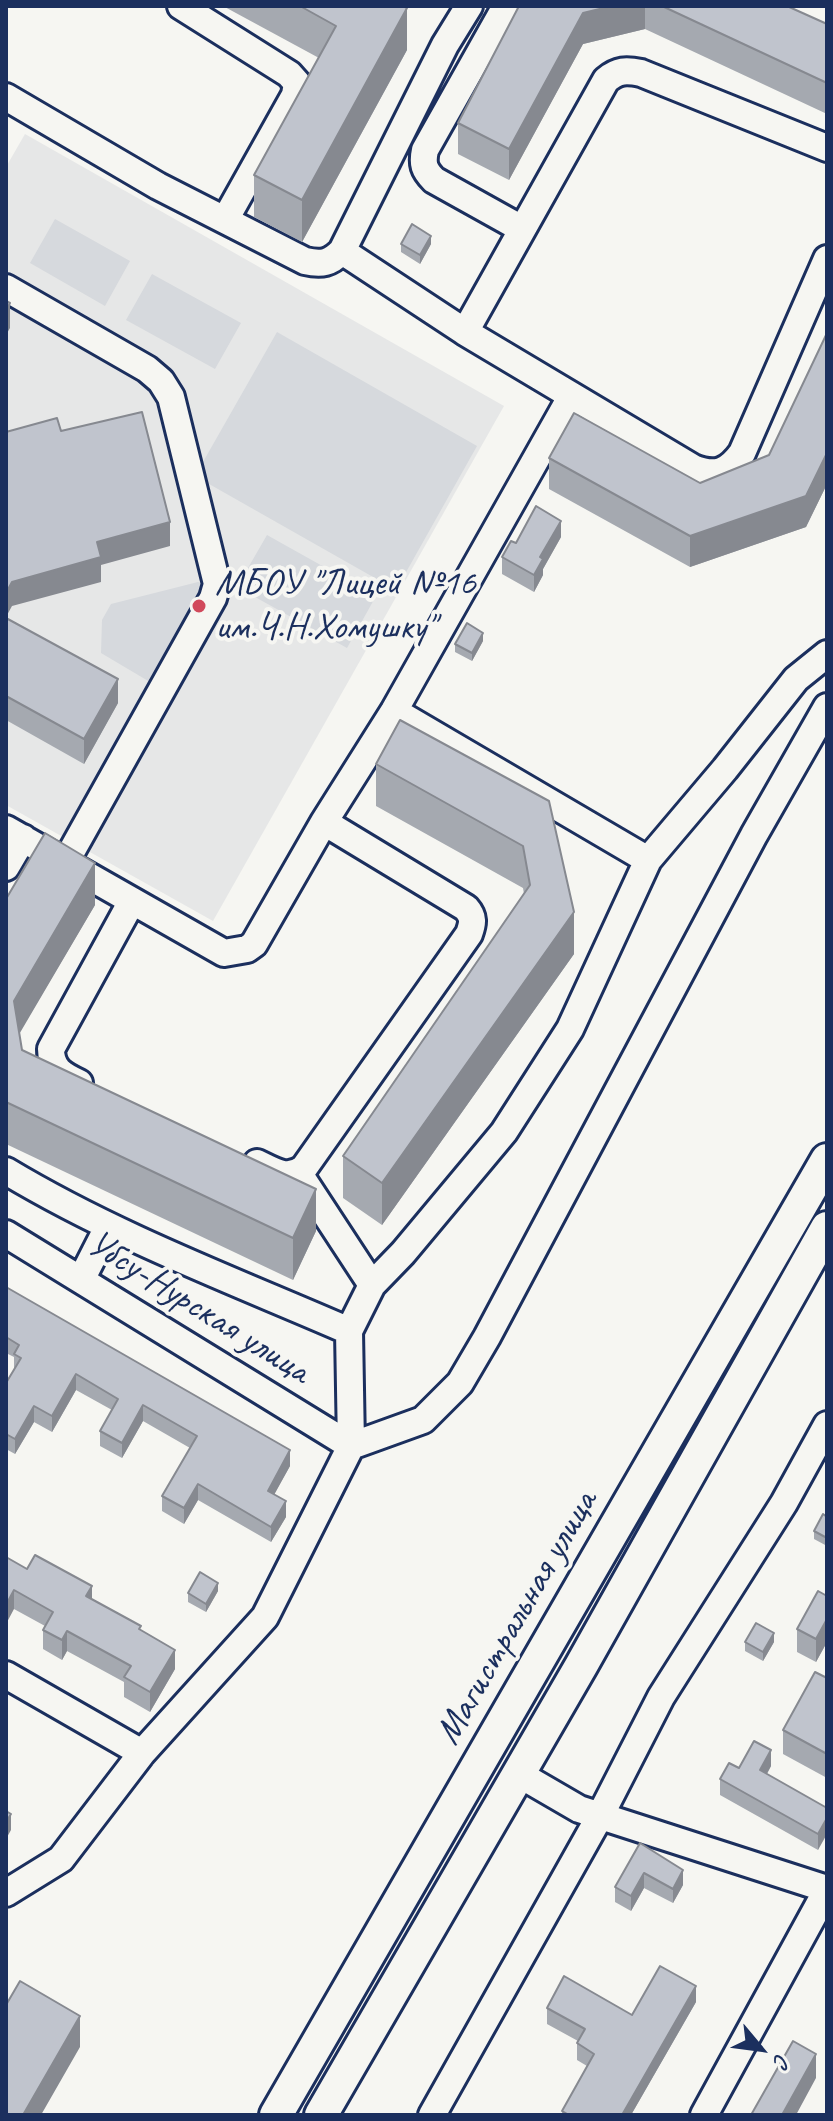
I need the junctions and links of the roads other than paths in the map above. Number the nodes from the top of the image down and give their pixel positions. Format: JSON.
{"nodes":[{"id":1,"x":181,"y":6,"type":"edge"},
{"id":2,"x":506,"y":6,"type":"edge"},
{"id":3,"x":458,"y":10,"type":"edge"},
{"id":4,"x":6,"y":97,"type":"edge"},
{"id":5,"x":827,"y":148,"type":"edge"},
{"id":6,"x":225,"y":220,"type":"junction"},
{"id":7,"x":522,"y":229,"type":"junction"},
{"id":8,"x":342,"y":251,"type":"junction"},
{"id":9,"x":827,"y":259,"type":"edge"},
{"id":10,"x":6,"y":288,"type":"edge"},
{"id":11,"x":465,"y":332,"type":"junction"},
{"id":12,"x":571,"y":397,"type":"junction"},
{"id":13,"x":827,"y":654,"type":"edge"},
{"id":14,"x":827,"y":707,"type":"edge"},
{"id":15,"x":394,"y":711,"type":"junction"},
{"id":16,"x":324,"y":822,"type":"junction"},
{"id":17,"x":14,"y":833,"type":"edge"},
{"id":18,"x":648,"y":860,"type":"junction"},
{"id":19,"x":65,"y":863,"type":"junction"},
{"id":20,"x":6,"y":867,"type":"edge"},
{"id":21,"x":132,"y":901,"type":"junction"},
{"id":22,"x":106,"y":1095,"type":"edge"},
{"id":23,"x":234,"y":1153,"type":"edge"},
{"id":24,"x":827,"y":1160,"type":"edge"},
{"id":25,"x":6,"y":1171,"type":"edge"},
{"id":26,"x":298,"y":1172,"type":"junction"},
{"id":27,"x":108,"y":1227,"type":"junction"},
{"id":28,"x":827,"y":1228,"type":"edge"},
{"id":29,"x":6,"y":1234,"type":"edge"},
{"id":30,"x":81,"y":1280,"type":"junction"},
{"id":31,"x":372,"y":1285,"type":"junction"},
{"id":32,"x":349,"y":1331,"type":"junction"},
{"id":33,"x":827,"y":1425,"type":"edge"},
{"id":34,"x":351,"y":1446,"type":"junction"},
{"id":35,"x":6,"y":1675,"type":"edge"},
{"id":36,"x":142,"y":1753,"type":"junction"},
{"id":37,"x":517,"y":1773,"type":"junction"},
{"id":38,"x":600,"y":1816,"type":"junction"},
{"id":39,"x":827,"y":1890,"type":"edge"},
{"id":40,"x":6,"y":1893,"type":"edge"},
{"id":41,"x":276,"y":2115,"type":"edge"},
{"id":42,"x":321,"y":2115,"type":"edge"},
{"id":43,"x":432,"y":2115,"type":"edge"},
{"id":44,"x":704,"y":2115,"type":"edge"}],
"edges":[{"from":1,"to":6,"type":"street"},
{"from":2,"to":7,"type":"street"},
{"from":3,"to":8,"type":"street"},
{"from":4,"to":6,"type":"street"},
{"from":5,"to":7,"type":"street"},
{"from":6,"to":8,"type":"street"},
{"from":7,"to":11,"type":"street"},
{"from":8,"to":11,"type":"street"},
{"from":9,"to":12,"type":"street"},
{"from":10,"to":19,"type":"street"},
{"from":11,"to":12,"type":"street"},
{"from":12,"to":15,"type":"street"},
{"from":13,"to":18,"type":"street"},
{"from":14,"to":34,"type":"street"},
{"from":15,"to":16,"type":"street"},
{"from":15,"to":18,"type":"street"},
{"from":16,"to":21,"type":"street"},
{"from":16,"to":26,"type":"street"},
{"from":17,"to":19,"type":"street"},
{"from":17,"to":20,"type":"street"},
{"from":18,"to":31,"type":"street"},
{"from":19,"to":21,"type":"street"},
{"from":21,"to":22,"type":"street"},
{"from":23,"to":26,"type":"street"},
{"from":24,"to":41,"type":"main road","name":"Магистральная улица"},
{"from":25,"to":27,"type":"street"},
{"from":26,"to":31,"type":"street"},
{"from":27,"to":30,"type":"street"},
{"from":27,"to":32,"type":"street"},
{"from":28,"to":37,"type":"main road","name":"Магистральная улица"},
{"from":29,"to":30,"type":"street","name":"Убсу-Нурская улица"},
{"from":30,"to":34,"type":"street","name":"Убсу-Нурская улица"},
{"from":31,"to":32,"type":"street"},
{"from":32,"to":34,"type":"street"},
{"from":33,"to":38,"type":"street"},
{"from":34,"to":36,"type":"street"},
{"from":35,"to":36,"type":"street"},
{"from":36,"to":40,"type":"street"},
{"from":37,"to":38,"type":"street"},
{"from":37,"to":42,"type":"main road","name":"Магистральная улица"},
{"from":38,"to":39,"type":"street"},
{"from":38,"to":43,"type":"street"},
{"from":39,"to":44,"type":"street"}]}
